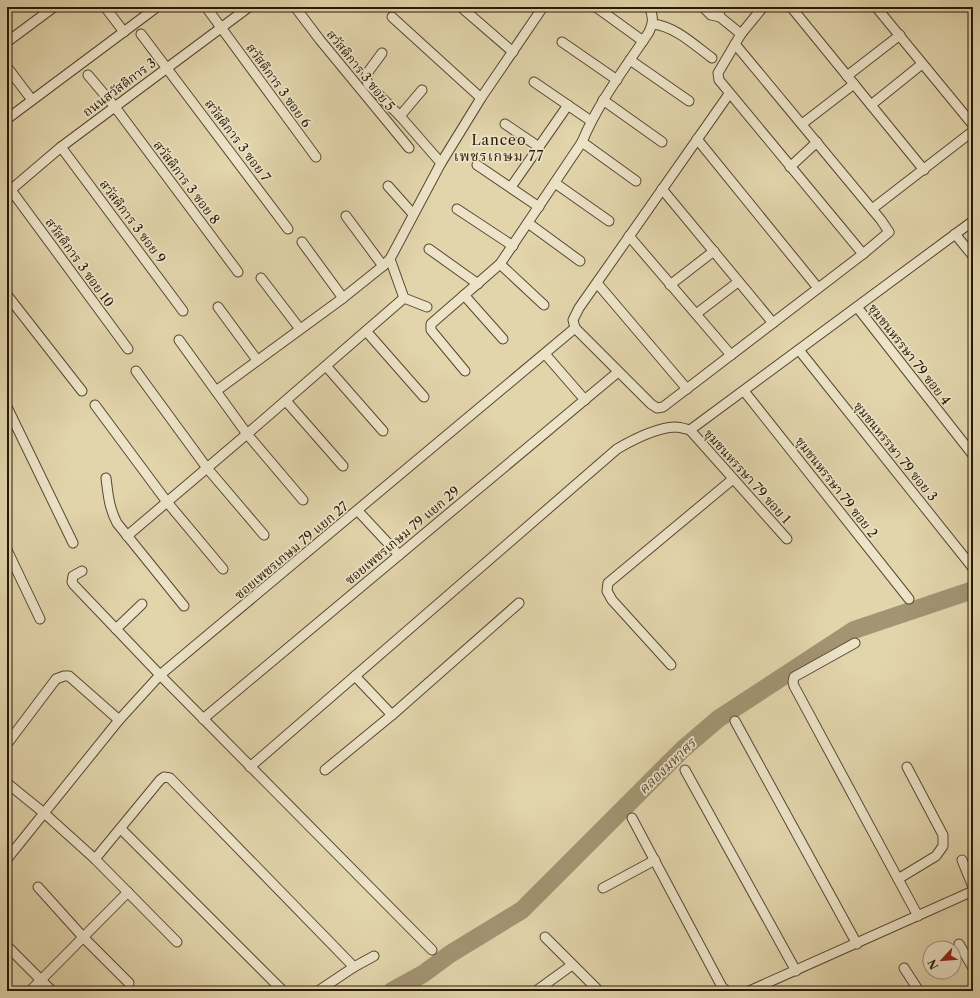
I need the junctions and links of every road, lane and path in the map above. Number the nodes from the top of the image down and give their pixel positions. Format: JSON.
{"nodes":[{"id":1,"x":54,"y":7,"type":"edge"},
{"id":2,"x":105,"y":7,"type":"edge"},
{"id":3,"x":157,"y":7,"type":"edge"},
{"id":4,"x":206,"y":7,"type":"edge"},
{"id":5,"x":249,"y":7,"type":"edge"},
{"id":6,"x":295,"y":7,"type":"edge"},
{"id":7,"x":460,"y":7,"type":"edge"},
{"id":8,"x":542,"y":7,"type":"edge"},
{"id":9,"x":596,"y":7,"type":"edge"},
{"id":10,"x":649,"y":7,"type":"edge"},
{"id":11,"x":703,"y":7,"type":"edge"},
{"id":12,"x":718,"y":7,"type":"edge"},
{"id":13,"x":763,"y":7,"type":"edge"},
{"id":14,"x":791,"y":7,"type":"edge"},
{"id":15,"x":876,"y":7,"type":"edge"},
{"id":16,"x":392,"y":17,"type":"dead end"},
{"id":17,"x":720,"y":17,"type":"junction"},
{"id":18,"x":653,"y":24,"type":"junction"},
{"id":19,"x":221,"y":27,"type":"junction"},
{"id":20,"x":124,"y":32,"type":"junction"},
{"id":21,"x":141,"y":34,"type":"dead end"},
{"id":22,"x":741,"y":34,"type":"junction"},
{"id":23,"x":900,"y":35,"type":"junction"},
{"id":24,"x":643,"y":41,"type":"junction"},
{"id":25,"x":7,"y":42,"type":"edge"},
{"id":26,"x":562,"y":42,"type":"dead end"},
{"id":27,"x":736,"y":44,"type":"junction"},
{"id":28,"x":513,"y":52,"type":"junction"},
{"id":29,"x":382,"y":53,"type":"dead end"},
{"id":30,"x":712,"y":58,"type":"dead end"},
{"id":31,"x":630,"y":60,"type":"junction"},
{"id":32,"x":922,"y":64,"type":"junction"},
{"id":33,"x":7,"y":66,"type":"edge"},
{"id":34,"x":167,"y":67,"type":"junction"},
{"id":35,"x":88,"y":75,"type":"dead end"},
{"id":36,"x":847,"y":76,"type":"junction"},
{"id":37,"x":617,"y":80,"type":"junction"},
{"id":38,"x":534,"y":82,"type":"dead end"},
{"id":39,"x":854,"y":84,"type":"junction"},
{"id":40,"x":422,"y":90,"type":"dead end"},
{"id":41,"x":729,"y":94,"type":"junction"},
{"id":42,"x":481,"y":98,"type":"junction"},
{"id":43,"x":32,"y":100,"type":"junction"},
{"id":44,"x":603,"y":100,"type":"junction"},
{"id":45,"x":689,"y":101,"type":"dead end"},
{"id":46,"x":568,"y":105,"type":"junction"},
{"id":47,"x":871,"y":105,"type":"junction"},
{"id":48,"x":115,"y":107,"type":"junction"},
{"id":49,"x":400,"y":116,"type":"junction"},
{"id":50,"x":7,"y":119,"type":"edge"},
{"id":51,"x":591,"y":121,"type":"junction"},
{"id":52,"x":505,"y":124,"type":"dead end"},
{"id":53,"x":802,"y":124,"type":"junction"},
{"id":54,"x":973,"y":125,"type":"edge"},
{"id":55,"x":973,"y":131,"type":"edge"},
{"id":56,"x":697,"y":139,"type":"junction"},
{"id":57,"x":582,"y":142,"type":"junction"},
{"id":58,"x":662,"y":142,"type":"dead end"},
{"id":59,"x":816,"y":142,"type":"junction"},
{"id":60,"x":61,"y":147,"type":"junction"},
{"id":61,"x":539,"y":147,"type":"junction"},
{"id":62,"x":409,"y":148,"type":"dead end"},
{"id":63,"x":316,"y":157,"type":"dead end"},
{"id":64,"x":441,"y":163,"type":"junction"},
{"id":65,"x":477,"y":164,"type":"dead end"},
{"id":66,"x":790,"y":167,"type":"junction"},
{"id":67,"x":924,"y":170,"type":"junction"},
{"id":68,"x":636,"y":180,"type":"dead end"},
{"id":69,"x":555,"y":184,"type":"junction"},
{"id":70,"x":388,"y":186,"type":"dead end"},
{"id":71,"x":511,"y":187,"type":"junction"},
{"id":72,"x":8,"y":189,"type":"edge"},
{"id":73,"x":662,"y":189,"type":"junction"},
{"id":74,"x":539,"y":207,"type":"junction"},
{"id":75,"x":457,"y":209,"type":"dead end"},
{"id":76,"x":872,"y":209,"type":"junction"},
{"id":77,"x":412,"y":214,"type":"junction"},
{"id":78,"x":346,"y":216,"type":"dead end"},
{"id":79,"x":609,"y":221,"type":"dead end"},
{"id":80,"x":973,"y":221,"type":"edge"},
{"id":81,"x":528,"y":223,"type":"junction"},
{"id":82,"x":288,"y":229,"type":"dead end"},
{"id":83,"x":955,"y":234,"type":"junction"},
{"id":84,"x":629,"y":236,"type":"junction"},
{"id":85,"x":302,"y":242,"type":"dead end"},
{"id":86,"x":513,"y":246,"type":"junction"},
{"id":87,"x":429,"y":249,"type":"dead end"},
{"id":88,"x":714,"y":251,"type":"junction"},
{"id":89,"x":862,"y":254,"type":"junction"},
{"id":90,"x":973,"y":256,"type":"edge"},
{"id":91,"x":386,"y":262,"type":"junction"},
{"id":92,"x":580,"y":262,"type":"dead end"},
{"id":93,"x":500,"y":264,"type":"junction"},
{"id":94,"x":238,"y":272,"type":"dead end"},
{"id":95,"x":261,"y":278,"type":"dead end"},
{"id":96,"x":738,"y":282,"type":"junction"},
{"id":97,"x":597,"y":283,"type":"junction"},
{"id":98,"x":478,"y":284,"type":"junction"},
{"id":99,"x":670,"y":284,"type":"junction"},
{"id":100,"x":818,"y":288,"type":"junction"},
{"id":101,"x":7,"y":295,"type":"edge"},
{"id":102,"x":464,"y":295,"type":"junction"},
{"id":103,"x":343,"y":298,"type":"junction"},
{"id":104,"x":404,"y":298,"type":"junction"},
{"id":105,"x":544,"y":305,"type":"dead end"},
{"id":106,"x":218,"y":307,"type":"dead end"},
{"id":107,"x":427,"y":307,"type":"dead end"},
{"id":108,"x":857,"y":307,"type":"junction"},
{"id":109,"x":183,"y":311,"type":"dead end"},
{"id":110,"x":696,"y":314,"type":"junction"},
{"id":111,"x":772,"y":323,"type":"junction"},
{"id":112,"x":575,"y":328,"type":"junction"},
{"id":113,"x":300,"y":329,"type":"junction"},
{"id":114,"x":366,"y":331,"type":"junction"},
{"id":115,"x":503,"y":339,"type":"dead end"},
{"id":116,"x":179,"y":340,"type":"dead end"},
{"id":117,"x":128,"y":350,"type":"dead end"},
{"id":118,"x":799,"y":350,"type":"junction"},
{"id":119,"x":545,"y":354,"type":"junction"},
{"id":120,"x":731,"y":355,"type":"junction"},
{"id":121,"x":257,"y":360,"type":"junction"},
{"id":122,"x":326,"y":366,"type":"junction"},
{"id":123,"x":136,"y":371,"type":"dead end"},
{"id":124,"x":464,"y":371,"type":"dead end"},
{"id":125,"x":618,"y":372,"type":"junction"},
{"id":126,"x":687,"y":389,"type":"junction"},
{"id":127,"x":216,"y":390,"type":"junction"},
{"id":128,"x":82,"y":391,"type":"dead end"},
{"id":129,"x":744,"y":391,"type":"junction"},
{"id":130,"x":424,"y":397,"type":"dead end"},
{"id":131,"x":585,"y":400,"type":"junction"},
{"id":132,"x":286,"y":401,"type":"junction"},
{"id":133,"x":95,"y":405,"type":"dead end"},
{"id":134,"x":7,"y":407,"type":"edge"},
{"id":135,"x":690,"y":430,"type":"junction"},
{"id":136,"x":383,"y":431,"type":"dead end"},
{"id":137,"x":247,"y":434,"type":"junction"},
{"id":138,"x":973,"y":455,"type":"edge"},
{"id":139,"x":343,"y":466,"type":"dead end"},
{"id":140,"x":207,"y":468,"type":"junction"},
{"id":141,"x":106,"y":478,"type":"dead end"},
{"id":142,"x":733,"y":479,"type":"junction"},
{"id":143,"x":302,"y":500,"type":"dead end"},
{"id":144,"x":167,"y":502,"type":"junction"},
{"id":145,"x":358,"y":511,"type":"junction"},
{"id":146,"x":127,"y":536,"type":"junction"},
{"id":147,"x":264,"y":536,"type":"dead end"},
{"id":148,"x":787,"y":538,"type":"dead end"},
{"id":149,"x":73,"y":543,"type":"dead end"},
{"id":150,"x":7,"y":550,"type":"edge"},
{"id":151,"x":399,"y":555,"type":"junction"},
{"id":152,"x":973,"y":568,"type":"edge"},
{"id":153,"x":222,"y":569,"type":"dead end"},
{"id":154,"x":82,"y":571,"type":"dead end"},
{"id":155,"x":909,"y":599,"type":"dead end"},
{"id":156,"x":519,"y":603,"type":"dead end"},
{"id":157,"x":142,"y":604,"type":"dead end"},
{"id":158,"x":184,"y":606,"type":"dead end"},
{"id":159,"x":40,"y":619,"type":"dead end"},
{"id":160,"x":116,"y":629,"type":"junction"},
{"id":161,"x":855,"y":643,"type":"dead end"},
{"id":162,"x":671,"y":666,"type":"dead end"},
{"id":163,"x":160,"y":675,"type":"junction"},
{"id":164,"x":355,"y":676,"type":"junction"},
{"id":165,"x":392,"y":715,"type":"junction"},
{"id":166,"x":202,"y":719,"type":"junction"},
{"id":167,"x":120,"y":720,"type":"junction"},
{"id":168,"x":735,"y":721,"type":"dead end"},
{"id":169,"x":7,"y":744,"type":"edge"},
{"id":170,"x":250,"y":766,"type":"junction"},
{"id":171,"x":908,"y":767,"type":"dead end"},
{"id":172,"x":325,"y":770,"type":"dead end"},
{"id":173,"x":685,"y":770,"type":"dead end"},
{"id":174,"x":7,"y":783,"type":"edge"},
{"id":175,"x":44,"y":813,"type":"junction"},
{"id":176,"x":632,"y":818,"type":"dead end"},
{"id":177,"x":120,"y":829,"type":"junction"},
{"id":178,"x":7,"y":859,"type":"edge"},
{"id":179,"x":95,"y":859,"type":"junction"},
{"id":180,"x":655,"y":860,"type":"junction"},
{"id":181,"x":962,"y":860,"type":"dead end"},
{"id":182,"x":898,"y":879,"type":"junction"},
{"id":183,"x":38,"y":887,"type":"dead end"},
{"id":184,"x":973,"y":887,"type":"edge"},
{"id":185,"x":603,"y":888,"type":"dead end"},
{"id":186,"x":973,"y":891,"type":"edge"},
{"id":187,"x":128,"y":892,"type":"junction"},
{"id":188,"x":918,"y":916,"type":"junction"},
{"id":189,"x":84,"y":937,"type":"junction"},
{"id":190,"x":545,"y":937,"type":"dead end"},
{"id":191,"x":177,"y":942,"type":"dead end"},
{"id":192,"x":857,"y":944,"type":"junction"},
{"id":193,"x":7,"y":946,"type":"edge"},
{"id":194,"x":962,"y":949,"type":"edge"},
{"id":195,"x":432,"y":950,"type":"dead end"},
{"id":196,"x":374,"y":956,"type":"dead end"},
{"id":197,"x":572,"y":965,"type":"junction"},
{"id":198,"x":354,"y":967,"type":"junction"},
{"id":199,"x":904,"y":968,"type":"dead end"},
{"id":200,"x":973,"y":968,"type":"edge"},
{"id":201,"x":796,"y":971,"type":"junction"},
{"id":202,"x":41,"y":980,"type":"junction"},
{"id":203,"x":128,"y":982,"type":"dead end"},
{"id":204,"x":30,"y":991,"type":"edge"},
{"id":205,"x":52,"y":991,"type":"edge"},
{"id":206,"x":283,"y":991,"type":"edge"},
{"id":207,"x":318,"y":991,"type":"edge"},
{"id":208,"x":536,"y":991,"type":"edge"},
{"id":209,"x":599,"y":991,"type":"edge"},
{"id":210,"x":727,"y":991,"type":"edge"},
{"id":211,"x":749,"y":991,"type":"edge"},
{"id":212,"x":919,"y":991,"type":"edge"}],
"edges":[{"from":1,"to":25,"type":"street"},
{"from":2,"to":20,"type":"street"},
{"from":3,"to":20,"type":"street"},
{"from":4,"to":19,"type":"street","name":"สวัสดิการ 3 ซอย 6"},
{"from":5,"to":19,"type":"street","name":"ถนนสวัสดิการ 3"},
{"from":6,"to":62,"type":"street","name":"สวัสดิการ 3 ซอย 5"},
{"from":7,"to":28,"type":"street"},
{"from":8,"to":28,"type":"street"},
{"from":9,"to":24,"type":"street"},
{"from":10,"to":18,"type":"street"},
{"from":11,"to":17,"type":"street"},
{"from":12,"to":17,"type":"street"},
{"from":13,"to":22,"type":"street"},
{"from":14,"to":36,"type":"street"},
{"from":15,"to":23,"type":"street"},
{"from":16,"to":42,"type":"street"},
{"from":17,"to":22,"type":"street"},
{"from":18,"to":24,"type":"street"},
{"from":18,"to":30,"type":"street"},
{"from":19,"to":34,"type":"street","name":"ถนนสวัสดิการ 3"},
{"from":19,"to":63,"type":"street","name":"สวัสดิการ 3 ซอย 6"},
{"from":20,"to":43,"type":"street"},
{"from":21,"to":34,"type":"street","name":"สวัสดิการ 3 ซอย 7"},
{"from":22,"to":27,"type":"street"},
{"from":23,"to":32,"type":"street"},
{"from":23,"to":36,"type":"street"},
{"from":24,"to":31,"type":"street"},
{"from":26,"to":37,"type":"street"},
{"from":27,"to":41,"type":"street"},
{"from":27,"to":53,"type":"street"},
{"from":28,"to":42,"type":"street"},
{"from":29,"to":49,"type":"street"},
{"from":31,"to":37,"type":"street"},
{"from":31,"to":45,"type":"street"},
{"from":32,"to":47,"type":"street"},
{"from":32,"to":54,"type":"street"},
{"from":33,"to":43,"type":"street"},
{"from":34,"to":48,"type":"street","name":"ถนนสวัสดิการ 3"},
{"from":34,"to":82,"type":"street","name":"สวัสดิการ 3 ซอย 7"},
{"from":35,"to":48,"type":"street","name":"สวัสดิการ 3 ซอย 8"},
{"from":36,"to":39,"type":"street"},
{"from":37,"to":44,"type":"street"},
{"from":38,"to":46,"type":"street"},
{"from":39,"to":47,"type":"street"},
{"from":39,"to":53,"type":"street"},
{"from":40,"to":49,"type":"street"},
{"from":41,"to":56,"type":"street"},
{"from":41,"to":66,"type":"street"},
{"from":42,"to":64,"type":"street"},
{"from":43,"to":50,"type":"street"},
{"from":44,"to":51,"type":"street"},
{"from":44,"to":58,"type":"street"},
{"from":46,"to":51,"type":"street"},
{"from":46,"to":61,"type":"street"},
{"from":47,"to":67,"type":"street"},
{"from":48,"to":60,"type":"street","name":"ถนนสวัสดิการ 3"},
{"from":48,"to":94,"type":"street","name":"สวัสดิการ 3 ซอย 8"},
{"from":49,"to":64,"type":"street"},
{"from":51,"to":57,"type":"street"},
{"from":52,"to":61,"type":"street"},
{"from":53,"to":59,"type":"street"},
{"from":55,"to":67,"type":"street"},
{"from":56,"to":73,"type":"street"},
{"from":56,"to":100,"type":"street"},
{"from":57,"to":68,"type":"street"},
{"from":57,"to":69,"type":"street"},
{"from":59,"to":66,"type":"street"},
{"from":59,"to":76,"type":"street"},
{"from":60,"to":72,"type":"street","name":"ถนนสวัสดิการ 3"},
{"from":60,"to":109,"type":"street","name":"สวัสดิการ 3 ซอย 9"},
{"from":61,"to":71,"type":"street"},
{"from":64,"to":77,"type":"street"},
{"from":65,"to":71,"type":"street"},
{"from":66,"to":89,"type":"street"},
{"from":67,"to":76,"type":"street"},
{"from":69,"to":74,"type":"street"},
{"from":69,"to":79,"type":"street"},
{"from":70,"to":77,"type":"street"},
{"from":71,"to":74,"type":"street"},
{"from":72,"to":117,"type":"street","name":"สวัสดิการ 3 ซอย 10"},
{"from":73,"to":84,"type":"street"},
{"from":73,"to":88,"type":"street"},
{"from":74,"to":81,"type":"street"},
{"from":75,"to":86,"type":"street"},
{"from":76,"to":89,"type":"street"},
{"from":77,"to":91,"type":"street"},
{"from":78,"to":91,"type":"street"},
{"from":80,"to":83,"type":"street"},
{"from":81,"to":86,"type":"street"},
{"from":81,"to":92,"type":"street"},
{"from":83,"to":90,"type":"street"},
{"from":83,"to":108,"type":"street"},
{"from":84,"to":97,"type":"street"},
{"from":84,"to":99,"type":"street"},
{"from":85,"to":103,"type":"street"},
{"from":86,"to":93,"type":"street"},
{"from":87,"to":98,"type":"street"},
{"from":88,"to":96,"type":"street"},
{"from":88,"to":99,"type":"street"},
{"from":89,"to":100,"type":"street"},
{"from":91,"to":103,"type":"street"},
{"from":91,"to":104,"type":"street"},
{"from":93,"to":98,"type":"street"},
{"from":93,"to":105,"type":"street"},
{"from":95,"to":113,"type":"street"},
{"from":96,"to":110,"type":"street"},
{"from":96,"to":111,"type":"street"},
{"from":97,"to":112,"type":"street"},
{"from":97,"to":126,"type":"street"},
{"from":98,"to":102,"type":"street"},
{"from":99,"to":110,"type":"street"},
{"from":100,"to":111,"type":"street"},
{"from":101,"to":128,"type":"street"},
{"from":102,"to":115,"type":"street"},
{"from":102,"to":124,"type":"street"},
{"from":103,"to":113,"type":"street"},
{"from":104,"to":107,"type":"street"},
{"from":104,"to":114,"type":"street"},
{"from":106,"to":121,"type":"street"},
{"from":108,"to":118,"type":"street"},
{"from":108,"to":138,"type":"street","name":"ชุมชนหรรษา 79 ซอย 4"},
{"from":110,"to":120,"type":"street"},
{"from":111,"to":120,"type":"street"},
{"from":112,"to":119,"type":"street","name":"ซอยเพชรเกษม 79 แยก 27"},
{"from":112,"to":125,"type":"street"},
{"from":113,"to":121,"type":"street"},
{"from":114,"to":122,"type":"street"},
{"from":114,"to":130,"type":"street"},
{"from":116,"to":127,"type":"street"},
{"from":118,"to":129,"type":"street"},
{"from":118,"to":152,"type":"street","name":"ชุมชนหรรษา 79 ซอย 3"},
{"from":119,"to":131,"type":"street"},
{"from":119,"to":145,"type":"street","name":"ซอยเพชรเกษม 79 แยก 27"},
{"from":120,"to":126,"type":"street"},
{"from":121,"to":127,"type":"street"},
{"from":122,"to":132,"type":"street"},
{"from":122,"to":136,"type":"street"},
{"from":123,"to":140,"type":"street"},
{"from":125,"to":126,"type":"street"},
{"from":125,"to":131,"type":"street","name":"ซอยเพชรเกษม 79 แยก 29"},
{"from":127,"to":137,"type":"street"},
{"from":129,"to":135,"type":"street"},
{"from":129,"to":155,"type":"street","name":"ชุมชนหรรษา 79 ซอย 2"},
{"from":131,"to":151,"type":"street","name":"ซอยเพชรเกษม 79 แยก 29"},
{"from":132,"to":137,"type":"street"},
{"from":132,"to":139,"type":"street"},
{"from":133,"to":144,"type":"street"},
{"from":134,"to":149,"type":"street"},
{"from":135,"to":142,"type":"street","name":"ชุมชนหรรษา 79 ซอย 1"},
{"from":135,"to":164,"type":"street"},
{"from":137,"to":140,"type":"street"},
{"from":137,"to":143,"type":"street"},
{"from":140,"to":144,"type":"street"},
{"from":140,"to":147,"type":"street"},
{"from":141,"to":146,"type":"street"},
{"from":142,"to":148,"type":"street","name":"ชุมชนหรรษา 79 ซอย 1"},
{"from":142,"to":162,"type":"street"},
{"from":144,"to":146,"type":"street"},
{"from":144,"to":153,"type":"street"},
{"from":145,"to":151,"type":"street"},
{"from":145,"to":163,"type":"street","name":"ซอยเพชรเกษม 79 แยก 27"},
{"from":146,"to":158,"type":"street"},
{"from":150,"to":159,"type":"street"},
{"from":151,"to":166,"type":"street","name":"ซอยเพชรเกษม 79 แยก 29"},
{"from":154,"to":160,"type":"street"},
{"from":156,"to":165,"type":"street"},
{"from":157,"to":160,"type":"street"},
{"from":160,"to":163,"type":"street"},
{"from":161,"to":182,"type":"street"},
{"from":163,"to":166,"type":"street"},
{"from":163,"to":167,"type":"street","name":"ซอยเพชรเกษม 79 แยก 27"},
{"from":164,"to":165,"type":"street"},
{"from":164,"to":170,"type":"street"},
{"from":165,"to":172,"type":"street"},
{"from":166,"to":170,"type":"street"},
{"from":167,"to":169,"type":"street"},
{"from":167,"to":175,"type":"street","name":"ซอยเพชรเกษม 79 แยก 27"},
{"from":168,"to":192,"type":"street"},
{"from":170,"to":195,"type":"street"},
{"from":171,"to":182,"type":"street"},
{"from":173,"to":201,"type":"street"},
{"from":174,"to":175,"type":"street"},
{"from":175,"to":178,"type":"street","name":"ซอยเพชรเกษม 79 แยก 27"},
{"from":175,"to":179,"type":"street"},
{"from":176,"to":180,"type":"street"},
{"from":177,"to":179,"type":"street"},
{"from":177,"to":198,"type":"street"},
{"from":177,"to":206,"type":"street"},
{"from":179,"to":187,"type":"street"},
{"from":180,"to":185,"type":"street"},
{"from":180,"to":210,"type":"street"},
{"from":181,"to":184,"type":"street"},
{"from":182,"to":188,"type":"street"},
{"from":183,"to":189,"type":"street"},
{"from":186,"to":188,"type":"street"},
{"from":187,"to":189,"type":"street"},
{"from":187,"to":191,"type":"street"},
{"from":188,"to":192,"type":"street"},
{"from":189,"to":202,"type":"street"},
{"from":189,"to":203,"type":"street"},
{"from":190,"to":197,"type":"street"},
{"from":192,"to":201,"type":"street"},
{"from":193,"to":202,"type":"street"},
{"from":194,"to":200,"type":"street"},
{"from":196,"to":198,"type":"street"},
{"from":197,"to":208,"type":"street"},
{"from":197,"to":209,"type":"street"},
{"from":198,"to":207,"type":"street"},
{"from":199,"to":212,"type":"street"},
{"from":201,"to":211,"type":"street"},
{"from":202,"to":204,"type":"street"},
{"from":202,"to":205,"type":"street"}]}
